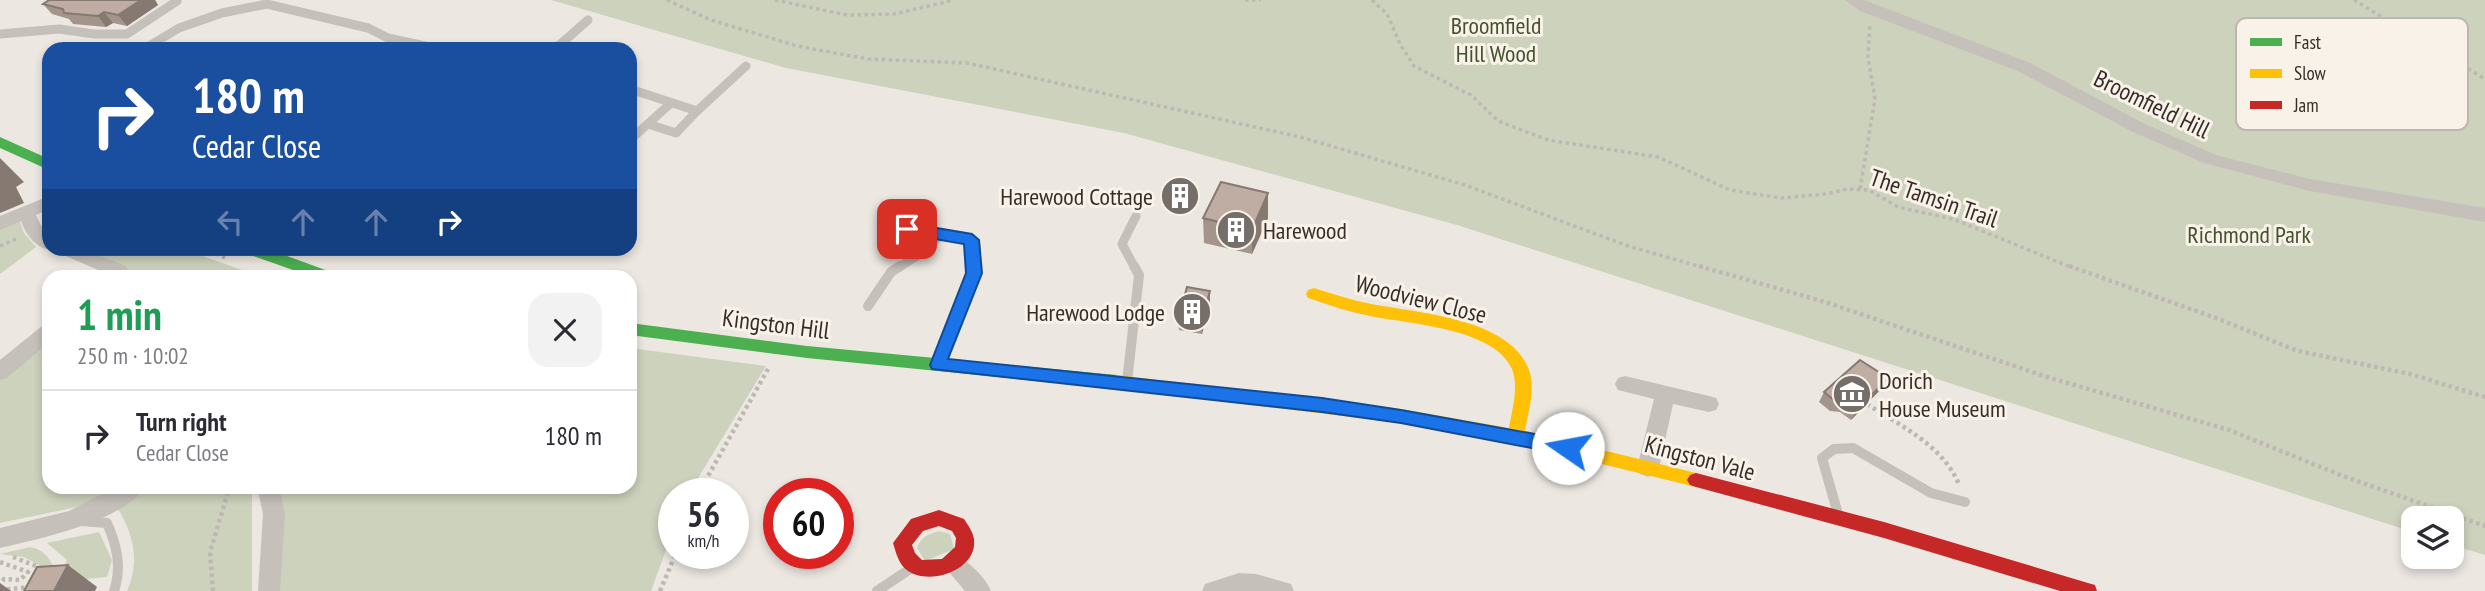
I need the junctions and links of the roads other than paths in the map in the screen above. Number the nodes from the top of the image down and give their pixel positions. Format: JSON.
{"nodes":[{"id":1,"x":1853,"y":0,"type":"edge"},
{"id":2,"x":177,"y":1,"type":"edge"},
{"id":3,"x":588,"y":20,"type":"dead end"},
{"id":4,"x":0,"y":34,"type":"edge"},
{"id":5,"x":156,"y":42,"type":"edge"},
{"id":6,"x":407,"y":42,"type":"edge"},
{"id":7,"x":563,"y":42,"type":"edge"},
{"id":8,"x":746,"y":66,"type":"dead end"},
{"id":9,"x":637,"y":91,"type":"edge"},
{"id":10,"x":671,"y":103,"type":"junction"},
{"id":11,"x":697,"y":111,"type":"junction"},
{"id":12,"x":648,"y":124,"type":"junction"},
{"id":13,"x":637,"y":134,"type":"edge"},
{"id":14,"x":0,"y":142,"type":"edge"},
{"id":15,"x":42,"y":162,"type":"edge"},
{"id":16,"x":42,"y":205,"type":"edge"},
{"id":17,"x":26,"y":212,"type":"junction"},
{"id":18,"x":2485,"y":215,"type":"edge"},
{"id":19,"x":1136,"y":216,"type":"dead end"},
{"id":20,"x":0,"y":223,"type":"edge"},
{"id":21,"x":907,"y":229,"type":"dead end"},
{"id":22,"x":942,"y":235,"type":"junction"},
{"id":23,"x":42,"y":238,"type":"edge"},
{"id":24,"x":81,"y":256,"type":"edge"},
{"id":25,"x":268,"y":256,"type":"edge"},
{"id":26,"x":116,"y":270,"type":"edge"},
{"id":27,"x":305,"y":270,"type":"edge"},
{"id":28,"x":1314,"y":295,"type":"dead end"},
{"id":29,"x":868,"y":306,"type":"dead end"},
{"id":30,"x":637,"y":330,"type":"edge"},
{"id":31,"x":42,"y":337,"type":"edge"},
{"id":32,"x":916,"y":362,"type":"joint"},
{"id":33,"x":938,"y":365,"type":"junction"},
{"id":34,"x":0,"y":372,"type":"edge"},
{"id":35,"x":1127,"y":384,"type":"junction"},
{"id":36,"x":1625,"y":384,"type":"dead end"},
{"id":37,"x":1665,"y":394,"type":"junction"},
{"id":38,"x":1709,"y":404,"type":"dead end"},
{"id":39,"x":1516,"y":436,"type":"junction"},
{"id":40,"x":1648,"y":468,"type":"junction"},
{"id":41,"x":124,"y":494,"type":"edge"},
{"id":42,"x":270,"y":494,"type":"edge"},
{"id":43,"x":1965,"y":502,"type":"road end"},
{"id":44,"x":1839,"y":518,"type":"junction"},
{"id":45,"x":77,"y":520,"type":"junction"},
{"id":46,"x":0,"y":538,"type":"edge"},
{"id":47,"x":954,"y":565,"type":"junction"},
{"id":48,"x":910,"y":569,"type":"junction"},
{"id":49,"x":114,"y":591,"type":"edge"},
{"id":50,"x":269,"y":591,"type":"edge"},
{"id":51,"x":877,"y":591,"type":"edge"},
{"id":52,"x":980,"y":591,"type":"edge"},
{"id":53,"x":1213,"y":591,"type":"edge"},
{"id":54,"x":1283,"y":591,"type":"edge"},
{"id":55,"x":2088,"y":591,"type":"edge"}],
"edges":[{"from":1,"to":18,"type":"street","name":"Broomfield Hill"},
{"from":2,"to":4,"type":"lane"},
{"from":3,"to":7,"type":"lane"},
{"from":5,"to":6,"type":"lane"},
{"from":8,"to":11,"type":"lane"},
{"from":9,"to":10,"type":"lane"},
{"from":10,"to":11,"type":"lane"},
{"from":10,"to":12,"type":"lane"},
{"from":11,"to":12,"type":"lane"},
{"from":12,"to":13,"type":"lane"},
{"from":14,"to":15,"type":"main road"},
{"from":16,"to":17,"type":"street"},
{"from":17,"to":20,"type":"street"},
{"from":17,"to":23,"type":"street"},
{"from":19,"to":35,"type":"lane"},
{"from":21,"to":22,"type":"main road"},
{"from":22,"to":29,"type":"lane"},
{"from":22,"to":33,"type":"main road"},
{"from":24,"to":26,"type":"street"},
{"from":25,"to":27,"type":"main road"},
{"from":28,"to":39,"type":"main road","name":"Woodview Close"},
{"from":30,"to":32,"type":"main road","name":"Kingston Hill"},
{"from":31,"to":34,"type":"street"},
{"from":32,"to":33,"type":"main road","name":"Kingston Vale"},
{"from":33,"to":35,"type":"main road","name":"Kingston Vale"},
{"from":35,"to":39,"type":"main road","name":"Kingston Vale"},
{"from":36,"to":37,"type":"street"},
{"from":37,"to":38,"type":"street"},
{"from":37,"to":40,"type":"street"},
{"from":39,"to":40,"type":"main road","name":"Kingston Vale"},
{"from":40,"to":44,"type":"main road","name":"Kingston Vale"},
{"from":41,"to":45,"type":"street"},
{"from":42,"to":50,"type":"street"},
{"from":43,"to":44,"type":"lane"},
{"from":44,"to":55,"type":"main road","name":"Kingston Vale"},
{"from":45,"to":46,"type":"street"},
{"from":45,"to":49,"type":"lane"},
{"from":47,"to":48,"type":"main road"},
{"from":47,"to":48,"type":"main road"},
{"from":47,"to":52,"type":"street"},
{"from":48,"to":51,"type":"lane"},
{"from":53,"to":54,"type":"street"}]}
